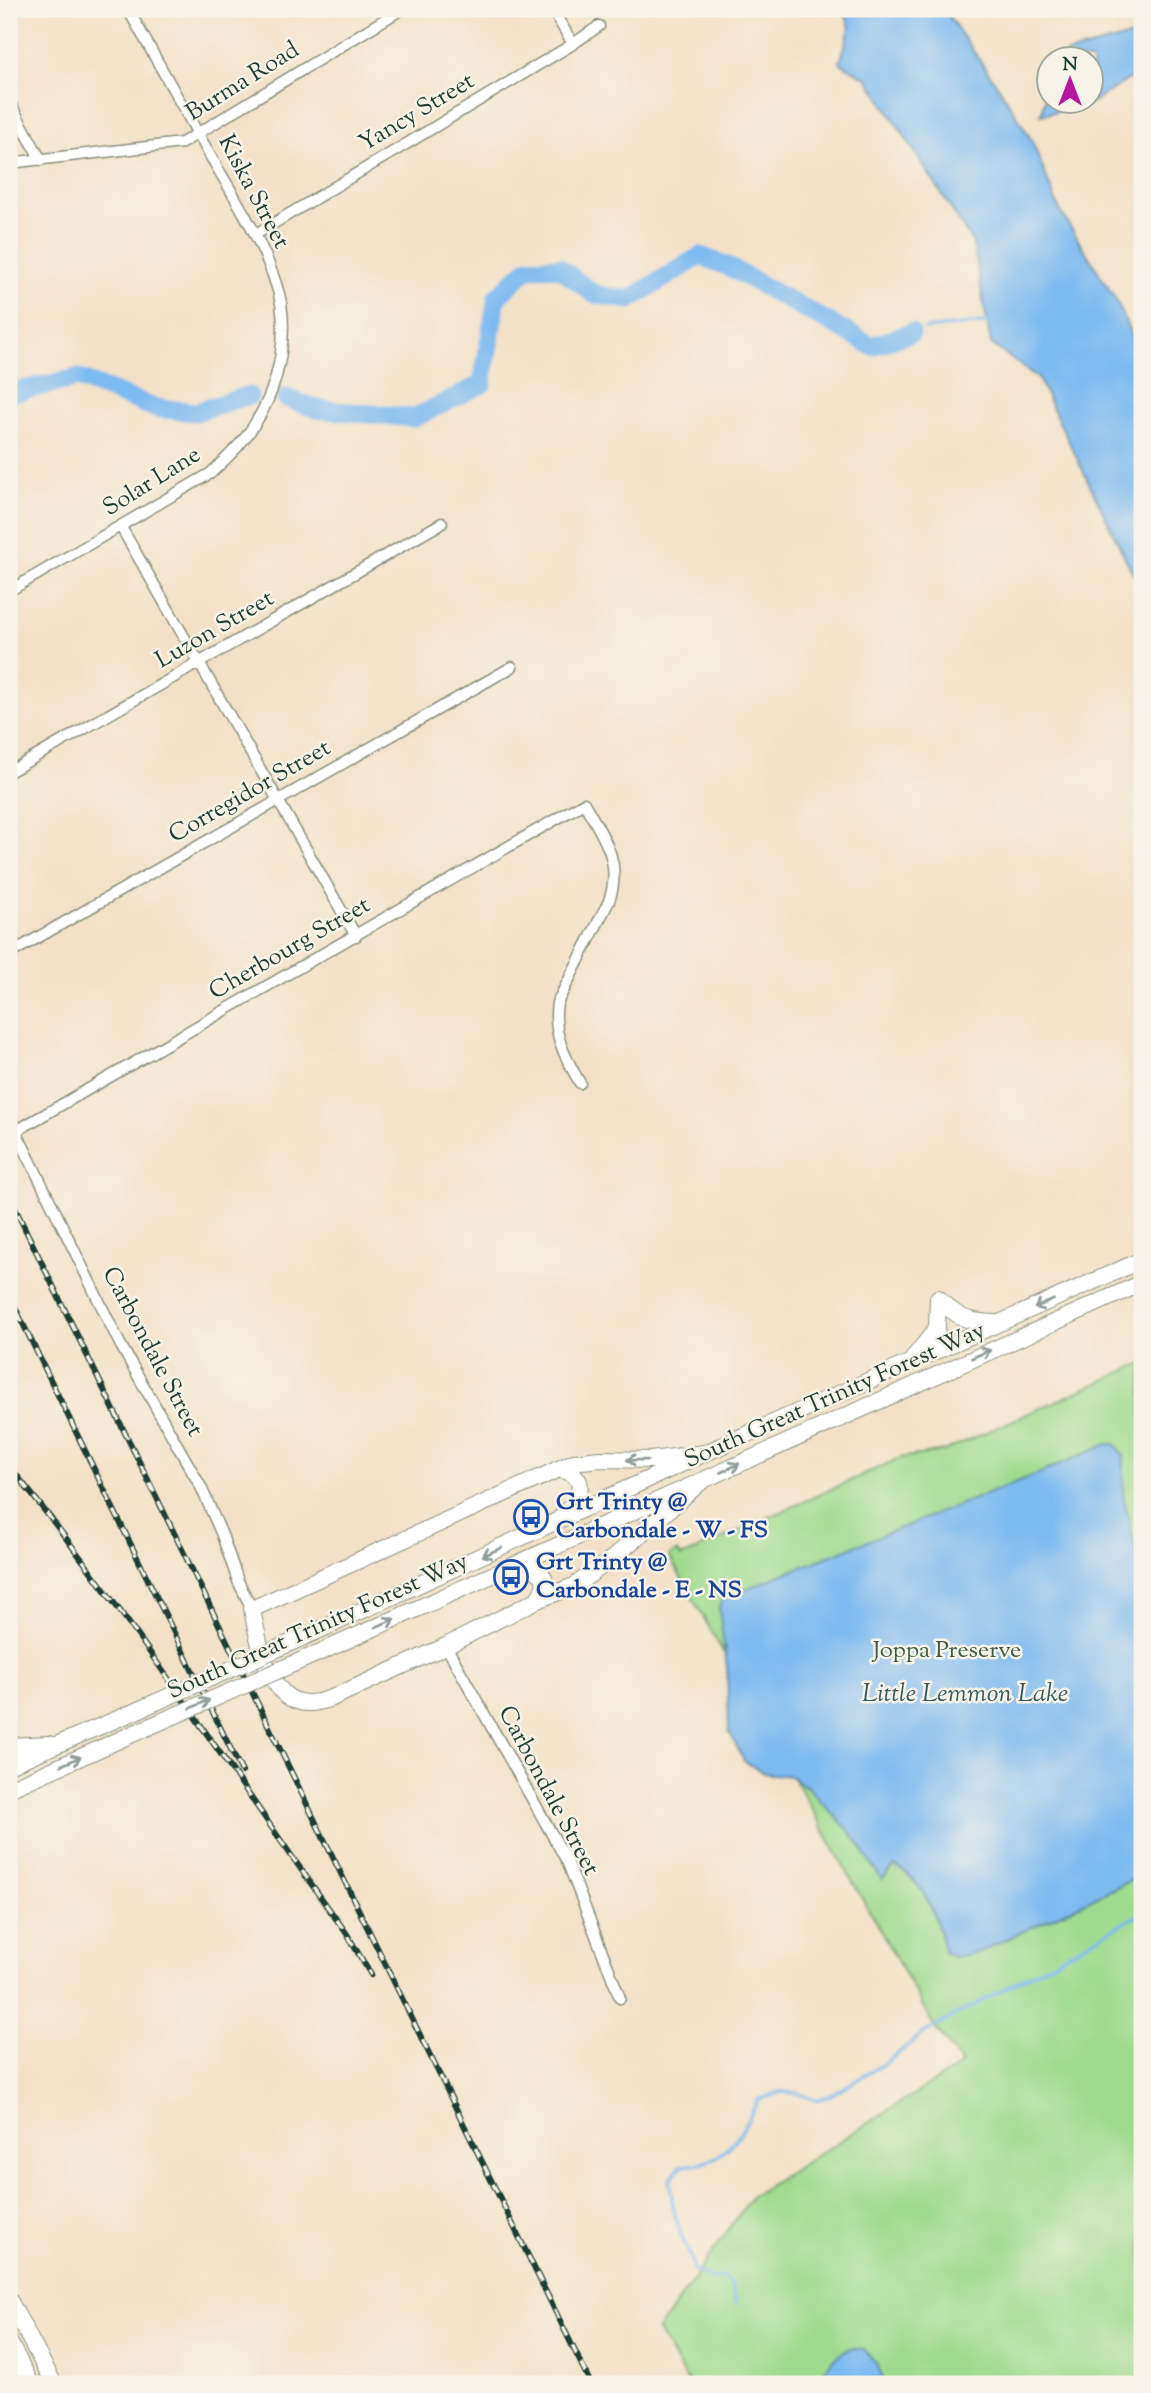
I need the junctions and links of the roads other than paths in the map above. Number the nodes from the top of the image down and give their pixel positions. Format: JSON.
{"nodes":[{"id":1,"x":128,"y":9,"type":"edge"},
{"id":2,"x":402,"y":9,"type":"edge"},
{"id":3,"x":552,"y":9,"type":"edge"},
{"id":4,"x":599,"y":26,"type":"dead end"},
{"id":5,"x":573,"y":44,"type":"junction"},
{"id":6,"x":9,"y":101,"type":"edge"},
{"id":7,"x":199,"y":134,"type":"junction"},
{"id":8,"x":41,"y":159,"type":"junction"},
{"id":9,"x":9,"y":163,"type":"edge"},
{"id":10,"x":257,"y":234,"type":"junction"},
{"id":11,"x":278,"y":370,"type":"joint"},
{"id":12,"x":442,"y":523,"type":"dead end"},
{"id":13,"x":121,"y":527,"type":"junction"},
{"id":14,"x":9,"y":591,"type":"edge"},
{"id":15,"x":198,"y":664,"type":"junction"},
{"id":16,"x":512,"y":667,"type":"dead end"},
{"id":17,"x":9,"y":772,"type":"edge"},
{"id":18,"x":277,"y":800,"type":"junction"},
{"id":19,"x":356,"y":936,"type":"junction"},
{"id":20,"x":9,"y":954,"type":"edge"},
{"id":21,"x":580,"y":1083,"type":"dead end"},
{"id":22,"x":9,"y":1116,"type":"edge"},
{"id":23,"x":16,"y":1131,"type":"junction"},
{"id":24,"x":1142,"y":1260,"type":"edge"},
{"id":25,"x":1142,"y":1283,"type":"edge"},
{"id":26,"x":1001,"y":1323,"type":"junction"},
{"id":27,"x":955,"y":1342,"type":"junction"},
{"id":28,"x":911,"y":1362,"type":"junction"},
{"id":29,"x":896,"y":1392,"type":"junction"},
{"id":30,"x":705,"y":1453,"type":"junction"},
{"id":31,"x":557,"y":1468,"type":"junction"},
{"id":32,"x":702,"y":1481,"type":"junction"},
{"id":33,"x":554,"y":1524,"type":"junction"},
{"id":34,"x":511,"y":1567,"type":"junction"},
{"id":35,"x":537,"y":1600,"type":"junction"},
{"id":36,"x":252,"y":1609,"type":"junction"},
{"id":37,"x":446,"y":1646,"type":"junction"},
{"id":38,"x":59,"y":1743,"type":"junction"},
{"id":39,"x":9,"y":1746,"type":"edge"},
{"id":40,"x":9,"y":1765,"type":"edge"},
{"id":41,"x":12,"y":1789,"type":"edge"},
{"id":42,"x":620,"y":1998,"type":"dead end"},
{"id":43,"x":9,"y":2300,"type":"edge"},
{"id":44,"x":32,"y":2343,"type":"junction"},
{"id":45,"x":11,"y":2349,"type":"edge"},
{"id":46,"x":31,"y":2384,"type":"edge"},
{"id":47,"x":54,"y":2384,"type":"edge"}],
"edges":[{"from":1,"to":7,"type":"street","name":"Kiska Street"},
{"from":2,"to":7,"type":"street","name":"Burma Road"},
{"from":3,"to":5,"type":"street"},
{"from":4,"to":5,"type":"street","name":"Yancy Street"},
{"from":5,"to":10,"type":"street","name":"Yancy Street"},
{"from":6,"to":8,"type":"street"},
{"from":7,"to":8,"type":"street","name":"Burma Road"},
{"from":7,"to":10,"type":"street","name":"Kiska Street"},
{"from":8,"to":9,"type":"street","name":"Burma Road"},
{"from":10,"to":11,"type":"street","name":"Kiska Street"},
{"from":11,"to":13,"type":"street","name":"Solar Lane"},
{"from":12,"to":15,"type":"street","name":"Luzon Street"},
{"from":13,"to":14,"type":"street","name":"Solar Lane"},
{"from":13,"to":15,"type":"street"},
{"from":15,"to":17,"type":"street","name":"Luzon Street"},
{"from":15,"to":18,"type":"street"},
{"from":16,"to":18,"type":"street","name":"Corregidor Street"},
{"from":18,"to":19,"type":"street"},
{"from":18,"to":20,"type":"street","name":"Corregidor Street"},
{"from":19,"to":21,"type":"street","name":"Cherbourg Street"},
{"from":19,"to":23,"type":"street","name":"Cherbourg Street"},
{"from":22,"to":23,"type":"street","name":"Carbondale Street"},
{"from":23,"to":36,"type":"street","name":"Carbondale Street"},
{"from":24,"to":26,"type":"main road","name":"South Great Trinity Forest Way","one_way":true},
{"from":29,"to":25,"type":"main road","name":"South Great Trinity Forest Way","one_way":true},
{"from":26,"to":27,"type":"main road","name":"South Great Trinity Forest Way"},
{"from":26,"to":28,"type":"main road"},
{"from":27,"to":28,"type":"main road","name":"South Great Trinity Forest Way"},
{"from":27,"to":29,"type":"main road"},
{"from":28,"to":30,"type":"main road","name":"South Great Trinity Forest Way"},
{"from":32,"to":29,"type":"main road","name":"South Great Trinity Forest Way","one_way":true},
{"from":30,"to":31,"type":"main road","one_way":true},
{"from":30,"to":33,"type":"main road","name":"South Great Trinity Forest Way"},
{"from":31,"to":33,"type":"main road"},
{"from":31,"to":36,"type":"main road"},
{"from":32,"to":34,"type":"main road","name":"South Great Trinity Forest Way"},
{"from":32,"to":35,"type":"main road"},
{"from":33,"to":38,"type":"main road","name":"South Great Trinity Forest Way","one_way":true,"bridge":true},
{"from":34,"to":35,"type":"main road"},
{"from":41,"to":34,"type":"main road","name":"South Great Trinity Forest Way","one_way":true,"bridge":true},
{"from":35,"to":37,"type":"main road"},
{"from":36,"to":37,"type":"main road"},
{"from":37,"to":42,"type":"street","name":"Carbondale Street"},
{"from":38,"to":39,"type":"main road"},
{"from":38,"to":40,"type":"main road","name":"South Great Trinity Forest Way"},
{"from":43,"to":44,"type":"main road"},
{"from":44,"to":45,"type":"main road"},
{"from":44,"to":47,"type":"main road"},
{"from":45,"to":46,"type":"main road"}]}
